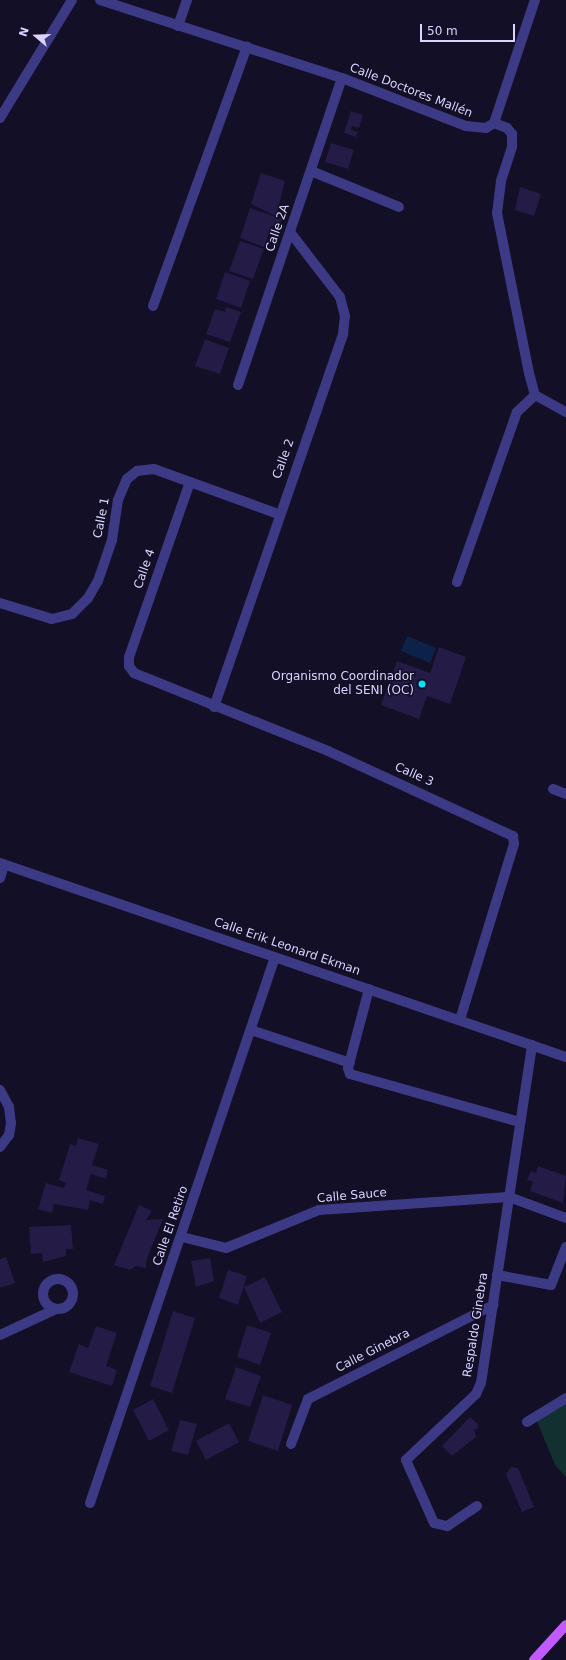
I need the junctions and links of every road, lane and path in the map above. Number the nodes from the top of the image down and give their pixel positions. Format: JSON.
{"nodes":[{"id":1,"x":72,"y":0,"type":"edge"},
{"id":2,"x":100,"y":0,"type":"edge"},
{"id":3,"x":187,"y":0,"type":"edge"},
{"id":4,"x":535,"y":0,"type":"edge"},
{"id":5,"x":178,"y":26,"type":"junction"},
{"id":6,"x":247,"y":47,"type":"junction"},
{"id":7,"x":342,"y":78,"type":"junction"},
{"id":8,"x":0,"y":118,"type":"edge"},
{"id":9,"x":494,"y":122,"type":"junction"},
{"id":10,"x":310,"y":171,"type":"junction"},
{"id":11,"x":399,"y":207,"type":"dead end"},
{"id":12,"x":290,"y":232,"type":"junction"},
{"id":13,"x":154,"y":306,"type":"dead end"},
{"id":14,"x":238,"y":385,"type":"dead end"},
{"id":15,"x":535,"y":395,"type":"junction"},
{"id":16,"x":566,"y":412,"type":"edge"},
{"id":17,"x":190,"y":482,"type":"junction"},
{"id":18,"x":278,"y":514,"type":"junction"},
{"id":19,"x":457,"y":582,"type":"dead end"},
{"id":20,"x":0,"y":603,"type":"edge"},
{"id":21,"x":129,"y":666,"type":"joint"},
{"id":22,"x":214,"y":707,"type":"junction"},
{"id":23,"x":553,"y":789,"type":"dead end"},
{"id":24,"x":566,"y":794,"type":"edge"},
{"id":25,"x":2,"y":864,"type":"edge"},
{"id":26,"x":0,"y":878,"type":"edge"},
{"id":27,"x":275,"y":957,"type":"junction"},
{"id":28,"x":369,"y":989,"type":"junction"},
{"id":29,"x":460,"y":1019,"type":"junction"},
{"id":30,"x":251,"y":1030,"type":"junction"},
{"id":31,"x":532,"y":1045,"type":"junction"},
{"id":32,"x":566,"y":1057,"type":"edge"},
{"id":33,"x":350,"y":1063,"type":"junction"},
{"id":34,"x":0,"y":1090,"type":"edge"},
{"id":35,"x":520,"y":1122,"type":"junction"},
{"id":36,"x":0,"y":1148,"type":"edge"},
{"id":37,"x":509,"y":1197,"type":"junction"},
{"id":38,"x":566,"y":1218,"type":"edge"},
{"id":39,"x":182,"y":1236,"type":"junction"},
{"id":40,"x":566,"y":1247,"type":"edge"},
{"id":41,"x":497,"y":1275,"type":"junction"},
{"id":42,"x":493,"y":1305,"type":"junction"},
{"id":43,"x":56,"y":1309,"type":"dead end"},
{"id":44,"x":0,"y":1335,"type":"edge"},
{"id":45,"x":566,"y":1398,"type":"edge"},
{"id":46,"x":527,"y":1422,"type":"dead end"},
{"id":47,"x":291,"y":1444,"type":"dead end"},
{"id":48,"x":90,"y":1503,"type":"dead end"},
{"id":49,"x":477,"y":1506,"type":"dead end"},
{"id":50,"x":566,"y":1625,"type":"edge"},
{"id":51,"x":534,"y":1660,"type":"edge"}],
"edges":[{"from":1,"to":8,"type":"street"},
{"from":2,"to":5,"type":"street","name":"Calle Doctores Mallén"},
{"from":3,"to":5,"type":"street"},
{"from":4,"to":9,"type":"street"},
{"from":5,"to":6,"type":"street","name":"Calle Doctores Mallén"},
{"from":6,"to":7,"type":"street","name":"Calle Doctores Mallén"},
{"from":6,"to":13,"type":"street"},
{"from":7,"to":9,"type":"street","name":"Calle Doctores Mallén"},
{"from":7,"to":10,"type":"street","name":"Calle 2A"},
{"from":9,"to":15,"type":"street"},
{"from":10,"to":11,"type":"street"},
{"from":10,"to":12,"type":"street","name":"Calle 2A"},
{"from":12,"to":14,"type":"street","name":"Calle 2A"},
{"from":12,"to":18,"type":"street","name":"Calle 2"},
{"from":15,"to":16,"type":"street"},
{"from":15,"to":19,"type":"street"},
{"from":17,"to":18,"type":"street","name":"Calle 1"},
{"from":17,"to":20,"type":"street","name":"Calle 1"},
{"from":17,"to":21,"type":"street","name":"Calle 4"},
{"from":18,"to":22,"type":"street","name":"Calle 2"},
{"from":21,"to":22,"type":"street","name":"Calle 3"},
{"from":22,"to":29,"type":"street","name":"Calle 3"},
{"from":23,"to":24,"type":"street"},
{"from":25,"to":26,"type":"street"},
{"from":25,"to":27,"type":"street","name":"Calle Erik Leonard Ekman"},
{"from":27,"to":28,"type":"street","name":"Calle Erik Leonard Ekman"},
{"from":27,"to":30,"type":"street","name":"Calle El Retiro"},
{"from":28,"to":29,"type":"street","name":"Calle Erik Leonard Ekman"},
{"from":28,"to":33,"type":"street"},
{"from":29,"to":31,"type":"street","name":"Calle Erik Leonard Ekman"},
{"from":30,"to":33,"type":"street"},
{"from":30,"to":39,"type":"street","name":"Calle El Retiro"},
{"from":31,"to":32,"type":"street","name":"Calle Erik Leonard Ekman"},
{"from":31,"to":35,"type":"street","name":"Respaldo Ginebra"},
{"from":33,"to":35,"type":"street"},
{"from":34,"to":36,"type":"street"},
{"from":35,"to":37,"type":"street","name":"Respaldo Ginebra"},
{"from":37,"to":38,"type":"street"},
{"from":37,"to":39,"type":"street","name":"Calle Sauce"},
{"from":37,"to":41,"type":"street","name":"Respaldo Ginebra"},
{"from":39,"to":48,"type":"street","name":"Calle El Retiro"},
{"from":40,"to":41,"type":"street"},
{"from":41,"to":42,"type":"street","name":"Respaldo Ginebra"},
{"from":42,"to":47,"type":"street","name":"Calle Ginebra"},
{"from":42,"to":49,"type":"street","name":"Respaldo Ginebra"},
{"from":43,"to":44,"type":"street"},
{"from":45,"to":46,"type":"street"},
{"from":50,"to":51,"type":"main road"}]}
